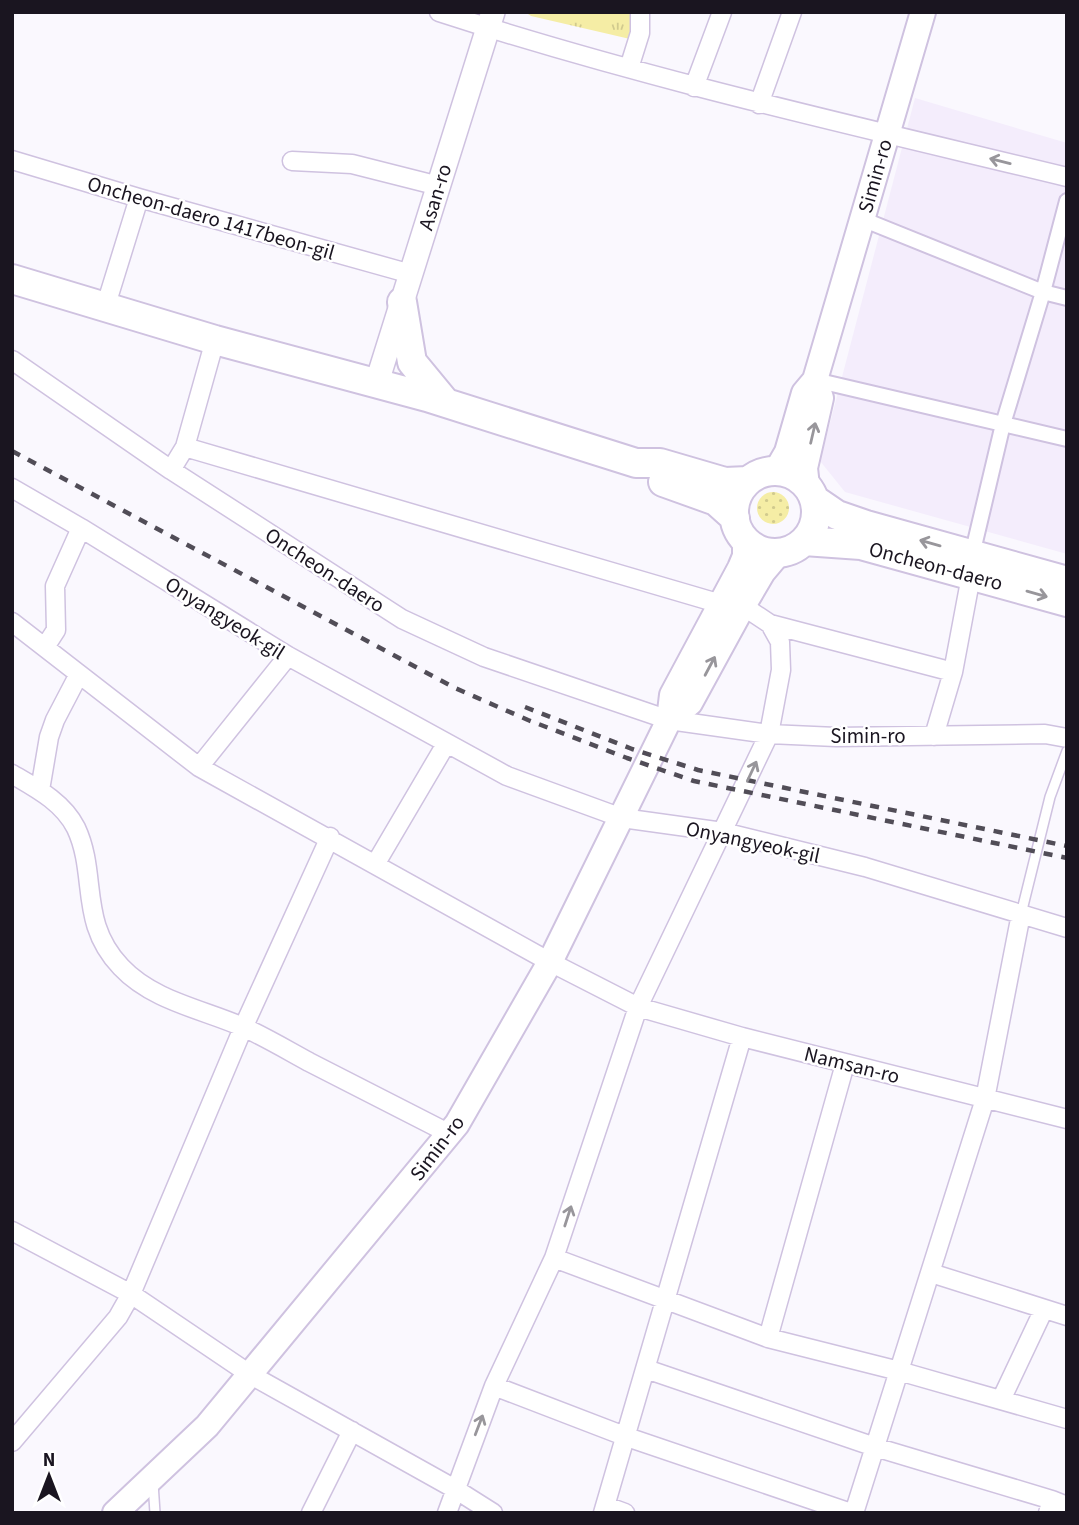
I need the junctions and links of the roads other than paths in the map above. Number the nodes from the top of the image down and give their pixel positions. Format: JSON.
{"nodes":[{"id":1,"x":439,"y":12,"type":"edge"},
{"id":2,"x":640,"y":12,"type":"edge"},
{"id":3,"x":722,"y":12,"type":"edge"},
{"id":4,"x":792,"y":12,"type":"edge"},
{"id":5,"x":923,"y":12,"type":"edge"},
{"id":6,"x":491,"y":20,"type":"edge"},
{"id":7,"x":629,"y":68,"type":"junction"},
{"id":8,"x":694,"y":87,"type":"junction"},
{"id":9,"x":759,"y":104,"type":"junction"},
{"id":10,"x":887,"y":133,"type":"junction"},
{"id":11,"x":12,"y":160,"type":"edge"},
{"id":12,"x":292,"y":161,"type":"dead end"},
{"id":13,"x":1067,"y":177,"type":"edge"},
{"id":14,"x":439,"y":186,"type":"junction"},
{"id":15,"x":139,"y":198,"type":"junction"},
{"id":16,"x":1067,"y":201,"type":"edge"},
{"id":17,"x":862,"y":219,"type":"junction"},
{"id":18,"x":411,"y":274,"type":"junction"},
{"id":19,"x":12,"y":279,"type":"edge"},
{"id":20,"x":1043,"y":292,"type":"junction"},
{"id":21,"x":1067,"y":298,"type":"edge"},
{"id":22,"x":402,"y":302,"type":"junction"},
{"id":23,"x":105,"y":308,"type":"junction"},
{"id":24,"x":215,"y":340,"type":"junction"},
{"id":25,"x":12,"y":360,"type":"edge"},
{"id":26,"x":815,"y":380,"type":"junction"},
{"id":27,"x":377,"y":382,"type":"junction"},
{"id":28,"x":445,"y":402,"type":"junction"},
{"id":29,"x":1003,"y":424,"type":"junction"},
{"id":30,"x":1067,"y":439,"type":"edge"},
{"id":31,"x":185,"y":447,"type":"junction"},
{"id":32,"x":636,"y":463,"type":"junction"},
{"id":33,"x":171,"y":470,"type":"junction"},
{"id":34,"x":776,"y":471,"type":"junction"},
{"id":35,"x":748,"y":481,"type":"junction"},
{"id":36,"x":12,"y":488,"type":"edge"},
{"id":37,"x":811,"y":493,"type":"junction"},
{"id":38,"x":81,"y":528,"type":"junction"},
{"id":39,"x":740,"y":529,"type":"junction"},
{"id":40,"x":791,"y":547,"type":"junction"},
{"id":41,"x":972,"y":565,"type":"junction"},
{"id":42,"x":1067,"y":581,"type":"edge"},
{"id":43,"x":1067,"y":602,"type":"edge"},
{"id":44,"x":732,"y":605,"type":"junction"},
{"id":45,"x":12,"y":622,"type":"edge"},
{"id":46,"x":770,"y":624,"type":"junction"},
{"id":47,"x":45,"y":647,"type":"junction"},
{"id":48,"x":288,"y":656,"type":"junction"},
{"id":49,"x":953,"y":672,"type":"junction"},
{"id":50,"x":79,"y":674,"type":"junction"},
{"id":51,"x":669,"y":720,"type":"junction"},
{"id":52,"x":769,"y":734,"type":"junction"},
{"id":53,"x":934,"y":736,"type":"junction"},
{"id":54,"x":1067,"y":738,"type":"edge"},
{"id":55,"x":446,"y":744,"type":"junction"},
{"id":56,"x":1067,"y":751,"type":"edge"},
{"id":57,"x":199,"y":767,"type":"junction"},
{"id":58,"x":12,"y":774,"type":"edge"},
{"id":59,"x":40,"y":790,"type":"junction"},
{"id":60,"x":622,"y":818,"type":"junction"},
{"id":61,"x":723,"y":832,"type":"junction"},
{"id":62,"x":330,"y":837,"type":"junction"},
{"id":63,"x":376,"y":863,"type":"junction"},
{"id":64,"x":1021,"y":914,"type":"junction"},
{"id":65,"x":1067,"y":928,"type":"edge"},
{"id":66,"x":550,"y":962,"type":"junction"},
{"id":67,"x":638,"y":1007,"type":"junction"},
{"id":68,"x":243,"y":1028,"type":"junction"},
{"id":69,"x":742,"y":1037,"type":"junction"},
{"id":70,"x":845,"y":1063,"type":"junction"},
{"id":71,"x":985,"y":1099,"type":"junction"},
{"id":72,"x":1067,"y":1119,"type":"edge"},
{"id":73,"x":450,"y":1135,"type":"junction"},
{"id":74,"x":12,"y":1230,"type":"edge"},
{"id":75,"x":554,"y":1258,"type":"junction"},
{"id":76,"x":931,"y":1273,"type":"junction"},
{"id":77,"x":131,"y":1294,"type":"junction"},
{"id":78,"x":665,"y":1301,"type":"junction"},
{"id":79,"x":1044,"y":1309,"type":"junction"},
{"id":80,"x":1067,"y":1316,"type":"edge"},
{"id":81,"x":768,"y":1338,"type":"junction"},
{"id":82,"x":646,"y":1369,"type":"junction"},
{"id":83,"x":899,"y":1371,"type":"junction"},
{"id":84,"x":251,"y":1375,"type":"junction"},
{"id":85,"x":494,"y":1386,"type":"junction"},
{"id":86,"x":1001,"y":1400,"type":"junction"},
{"id":87,"x":1067,"y":1419,"type":"edge"},
{"id":88,"x":352,"y":1431,"type":"junction"},
{"id":89,"x":627,"y":1437,"type":"junction"},
{"id":90,"x":12,"y":1442,"type":"edge"},
{"id":91,"x":876,"y":1447,"type":"junction"},
{"id":92,"x":152,"y":1478,"type":"junction"},
{"id":93,"x":455,"y":1489,"type":"junction"},
{"id":94,"x":1056,"y":1506,"type":"edge"},
{"id":95,"x":604,"y":1509,"type":"edge"},
{"id":96,"x":115,"y":1513,"type":"edge"},
{"id":97,"x":155,"y":1513,"type":"edge"},
{"id":98,"x":311,"y":1513,"type":"edge"},
{"id":99,"x":447,"y":1513,"type":"edge"},
{"id":100,"x":493,"y":1513,"type":"edge"},
{"id":101,"x":625,"y":1513,"type":"edge"},
{"id":102,"x":852,"y":1513,"type":"edge"}],
"edges":[{"from":1,"to":6,"type":"street"},
{"from":2,"to":7,"type":"street"},
{"from":3,"to":8,"type":"street"},
{"from":4,"to":9,"type":"street"},
{"from":5,"to":10,"type":"main road","name":"Simin-ro"},
{"from":6,"to":7,"type":"street"},
{"from":6,"to":14,"type":"street","name":"Asan-ro"},
{"from":7,"to":8,"type":"street"},
{"from":8,"to":9,"type":"street"},
{"from":9,"to":10,"type":"street"},
{"from":13,"to":10,"type":"street","one_way":true},
{"from":10,"to":17,"type":"main road","name":"Simin-ro"},
{"from":11,"to":15,"type":"street","name":"Oncheon-daero 1417beon-gil"},
{"from":12,"to":14,"type":"street"},
{"from":14,"to":18,"type":"street","name":"Asan-ro"},
{"from":15,"to":18,"type":"street","name":"Oncheon-daero 1417beon-gil"},
{"from":15,"to":23,"type":"street"},
{"from":16,"to":20,"type":"street","name":"Oncheon-daero"},
{"from":17,"to":20,"type":"street"},
{"from":17,"to":26,"type":"main road","name":"Simin-ro"},
{"from":18,"to":22,"type":"street","name":"Asan-ro"},
{"from":19,"to":23,"type":"main road"},
{"from":20,"to":21,"type":"street"},
{"from":20,"to":29,"type":"street","name":"Oncheon-daero"},
{"from":22,"to":27,"type":"street","name":"Asan-ro"},
{"from":22,"to":28,"type":"main road"},
{"from":23,"to":24,"type":"main road"},
{"from":24,"to":27,"type":"main road"},
{"from":24,"to":31,"type":"street"},
{"from":25,"to":33,"type":"street","name":"Oncheon-daero"},
{"from":26,"to":29,"type":"street"},
{"from":26,"to":34,"type":"main road","name":"Simin-ro"},
{"from":37,"to":26,"type":"main road","name":"Simin-ro","one_way":true},
{"from":27,"to":28,"type":"main road"},
{"from":28,"to":32,"type":"main road"},
{"from":29,"to":30,"type":"street"},
{"from":29,"to":41,"type":"street","name":"Oncheon-daero"},
{"from":31,"to":33,"type":"street"},
{"from":31,"to":44,"type":"street"},
{"from":32,"to":35,"type":"main road"},
{"from":32,"to":39,"type":"main road"},
{"from":33,"to":51,"type":"street","name":"Oncheon-daero"},
{"from":34,"to":35,"type":"main road"},
{"from":34,"to":37,"type":"main road"},
{"from":35,"to":39,"type":"main road"},
{"from":36,"to":38,"type":"street","name":"Onyangyeok-gil"},
{"from":37,"to":40,"type":"main road"},
{"from":41,"to":37,"type":"main road","name":"Oncheon-daero","one_way":true},
{"from":38,"to":47,"type":"street"},
{"from":38,"to":48,"type":"street","name":"Onyangyeok-gil"},
{"from":39,"to":40,"type":"main road"},
{"from":39,"to":44,"type":"main road","name":"Simin-ro"},
{"from":40,"to":41,"type":"main road","name":"Oncheon-daero"},
{"from":40,"to":44,"type":"main road","name":"Simin-ro"},
{"from":41,"to":42,"type":"main road","name":"Oncheon-daero"},
{"from":41,"to":43,"type":"main road","name":"Oncheon-daero","one_way":true},
{"from":41,"to":49,"type":"street"},
{"from":44,"to":46,"type":"street"},
{"from":44,"to":51,"type":"main road","name":"Simin-ro"},
{"from":45,"to":47,"type":"street","name":"Namsan-ro"},
{"from":46,"to":49,"type":"street"},
{"from":46,"to":52,"type":"street"},
{"from":47,"to":50,"type":"street","name":"Namsan-ro"},
{"from":48,"to":55,"type":"street","name":"Onyangyeok-gil"},
{"from":48,"to":57,"type":"street"},
{"from":49,"to":53,"type":"street"},
{"from":50,"to":57,"type":"street","name":"Namsan-ro"},
{"from":50,"to":59,"type":"street"},
{"from":51,"to":52,"type":"street","name":"Simin-ro"},
{"from":51,"to":60,"type":"main road","name":"Simin-ro"},
{"from":52,"to":53,"type":"street","name":"Simin-ro"},
{"from":61,"to":52,"type":"street","one_way":true},
{"from":53,"to":54,"type":"street","name":"Simin-ro"},
{"from":55,"to":60,"type":"street","name":"Onyangyeok-gil"},
{"from":55,"to":63,"type":"street"},
{"from":56,"to":64,"type":"lane"},
{"from":57,"to":62,"type":"street","name":"Namsan-ro"},
{"from":58,"to":59,"type":"street"},
{"from":59,"to":68,"type":"street"},
{"from":60,"to":61,"type":"street","name":"Onyangyeok-gil"},
{"from":60,"to":66,"type":"main road","name":"Simin-ro"},
{"from":61,"to":64,"type":"street","name":"Onyangyeok-gil"},
{"from":61,"to":67,"type":"street"},
{"from":62,"to":63,"type":"street","name":"Namsan-ro"},
{"from":62,"to":68,"type":"street"},
{"from":63,"to":66,"type":"street","name":"Namsan-ro"},
{"from":64,"to":65,"type":"street","name":"Onyangyeok-gil"},
{"from":64,"to":71,"type":"street"},
{"from":66,"to":67,"type":"street","name":"Namsan-ro"},
{"from":66,"to":73,"type":"main road","name":"Simin-ro"},
{"from":67,"to":69,"type":"street","name":"Namsan-ro"},
{"from":75,"to":67,"type":"street","one_way":true},
{"from":68,"to":73,"type":"street"},
{"from":68,"to":77,"type":"street"},
{"from":69,"to":70,"type":"street","name":"Namsan-ro"},
{"from":69,"to":78,"type":"street"},
{"from":70,"to":71,"type":"street","name":"Namsan-ro"},
{"from":70,"to":81,"type":"street"},
{"from":71,"to":72,"type":"street","name":"Namsan-ro"},
{"from":71,"to":76,"type":"street"},
{"from":73,"to":84,"type":"main road","name":"Simin-ro"},
{"from":74,"to":77,"type":"street"},
{"from":75,"to":78,"type":"street"},
{"from":75,"to":85,"type":"street"},
{"from":76,"to":79,"type":"street"},
{"from":76,"to":83,"type":"street"},
{"from":77,"to":84,"type":"street"},
{"from":77,"to":90,"type":"street"},
{"from":78,"to":81,"type":"street"},
{"from":78,"to":82,"type":"street"},
{"from":79,"to":80,"type":"street"},
{"from":79,"to":86,"type":"street"},
{"from":81,"to":83,"type":"street"},
{"from":82,"to":89,"type":"street"},
{"from":82,"to":91,"type":"street"},
{"from":83,"to":86,"type":"street"},
{"from":83,"to":91,"type":"street"},
{"from":84,"to":88,"type":"street"},
{"from":84,"to":92,"type":"main road","name":"Simin-ro"},
{"from":85,"to":89,"type":"street"},
{"from":93,"to":85,"type":"street","one_way":true},
{"from":86,"to":87,"type":"street"},
{"from":88,"to":93,"type":"street"},
{"from":88,"to":98,"type":"street"},
{"from":89,"to":95,"type":"street"},
{"from":89,"to":102,"type":"street"},
{"from":91,"to":94,"type":"street"},
{"from":91,"to":102,"type":"street"},
{"from":92,"to":96,"type":"main road","name":"Simin-ro"},
{"from":92,"to":97,"type":"lane"},
{"from":93,"to":99,"type":"street"},
{"from":93,"to":100,"type":"street"},
{"from":95,"to":101,"type":"street"}]}
